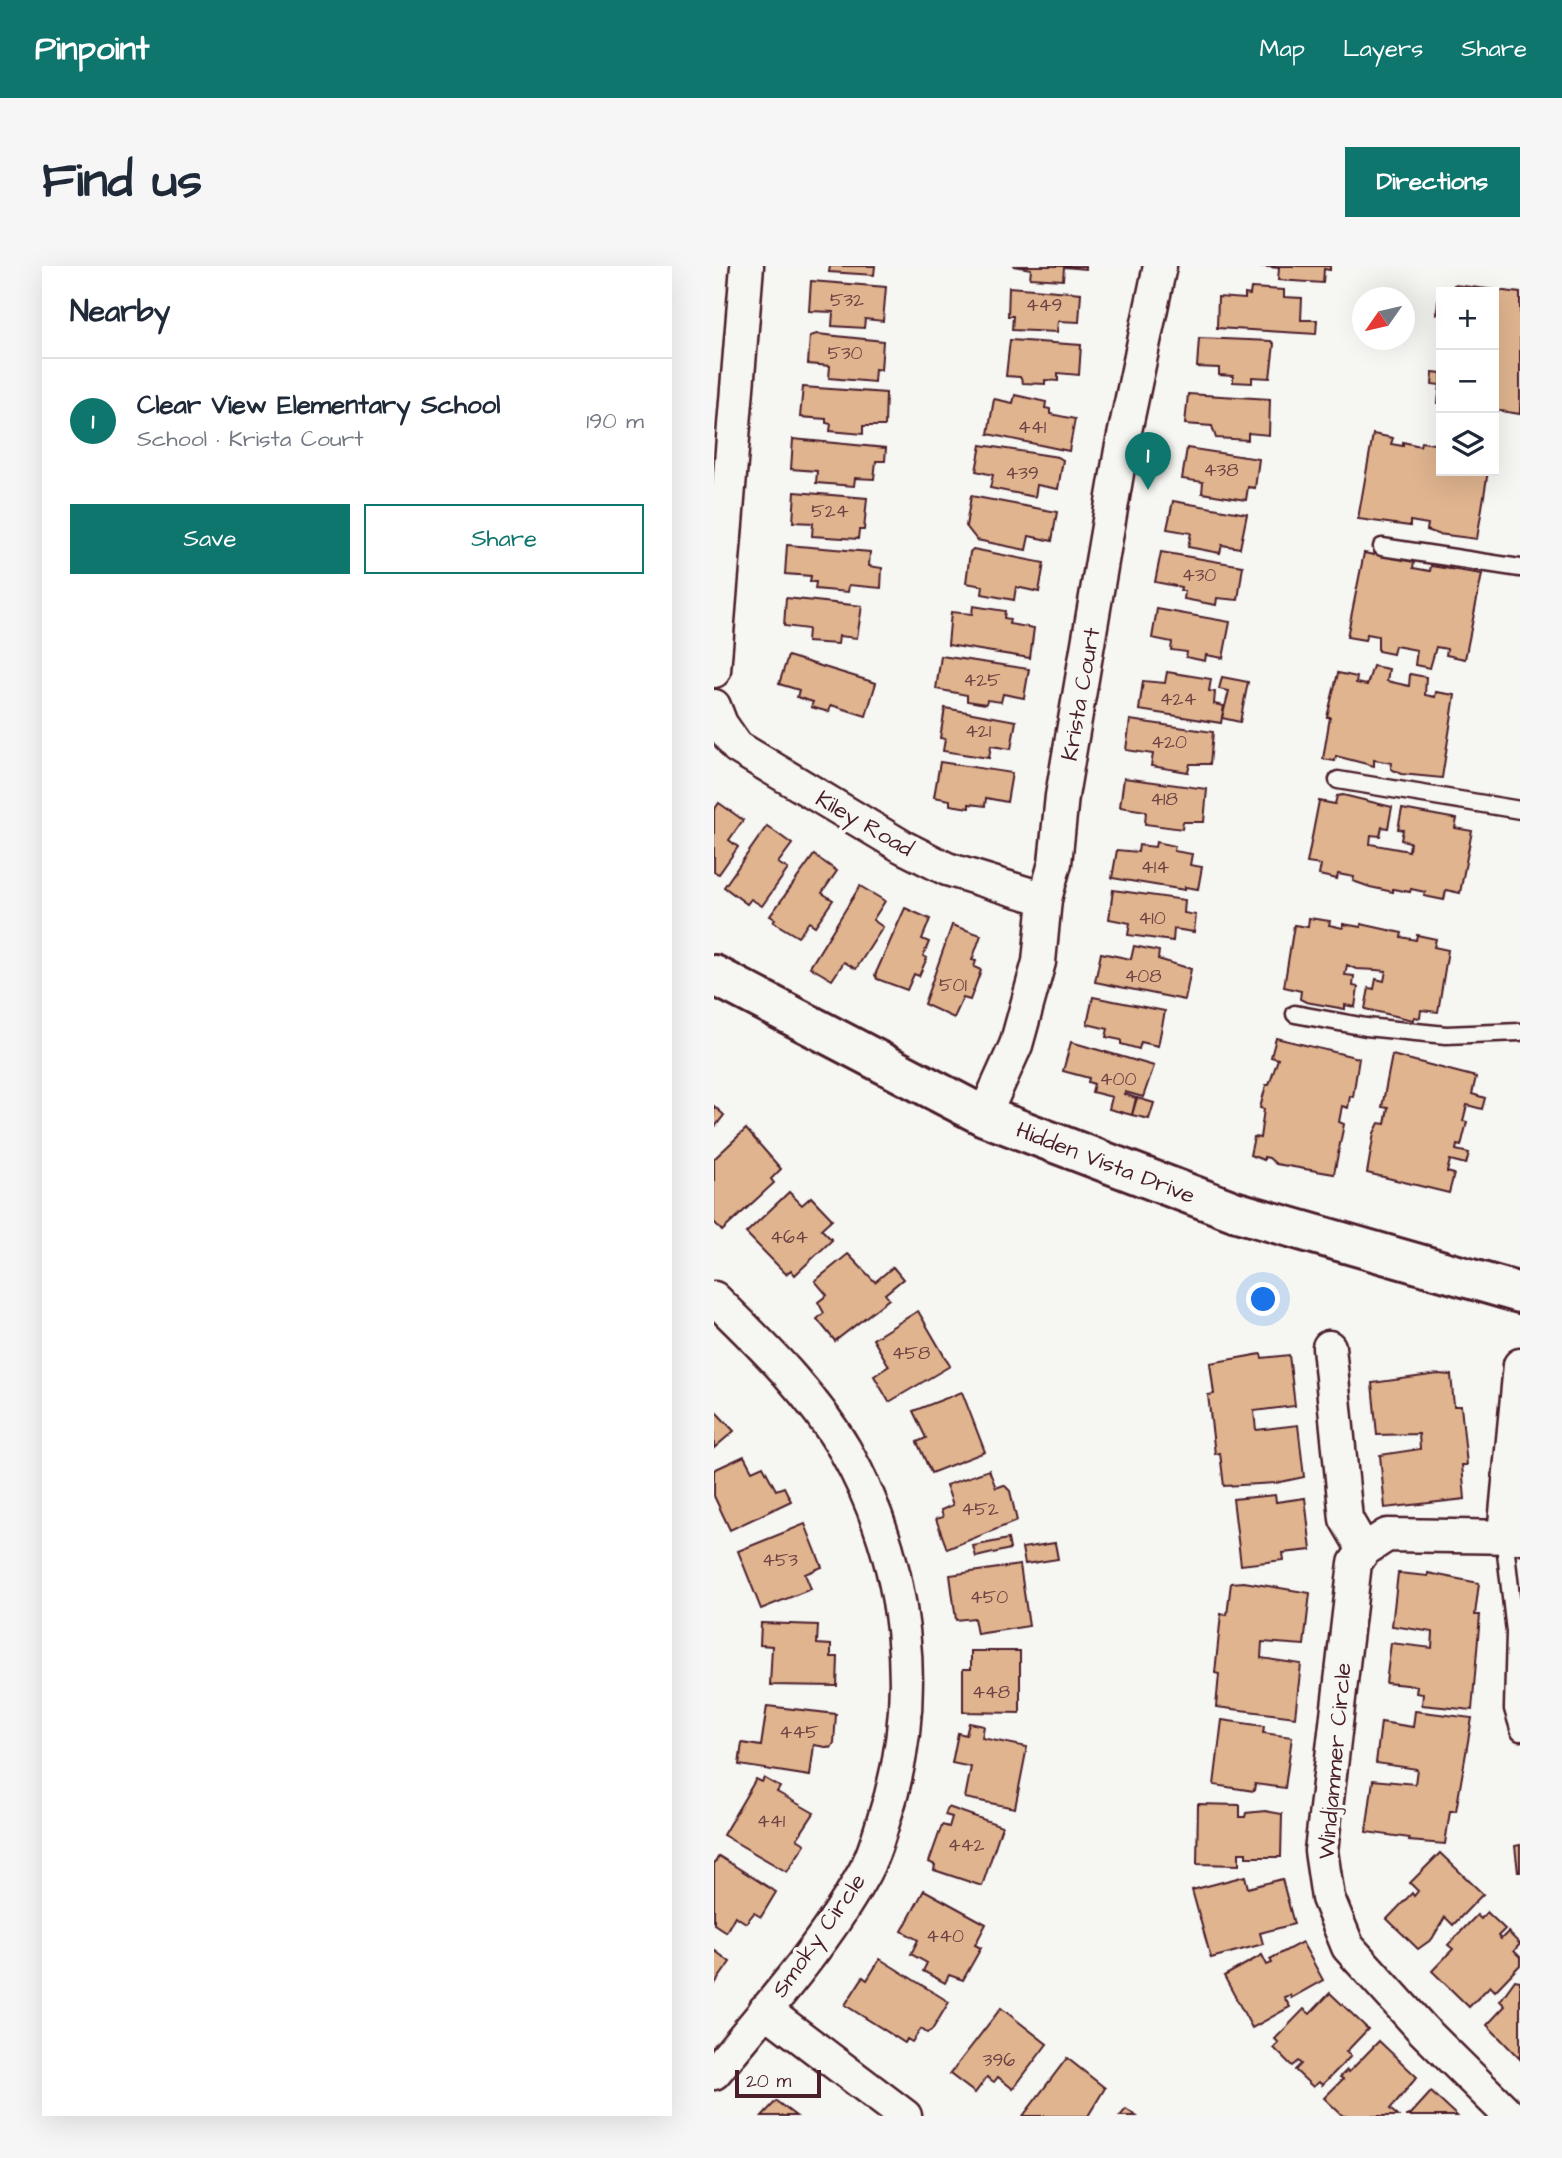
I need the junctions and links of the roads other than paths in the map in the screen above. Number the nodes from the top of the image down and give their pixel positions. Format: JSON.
{"nodes":[{"id":1,"x":747,"y":266,"type":"edge"},
{"id":2,"x":1160,"y":266,"type":"edge"},
{"id":3,"x":1382,"y":547,"type":"dead end"},
{"id":4,"x":1520,"y":568,"type":"edge"},
{"id":5,"x":714,"y":671,"type":"edge"},
{"id":6,"x":714,"y":706,"type":"edge"},
{"id":7,"x":1338,"y":780,"type":"dead end"},
{"id":8,"x":1520,"y":810,"type":"edge"},
{"id":9,"x":1045,"y":899,"type":"junction"},
{"id":10,"x":714,"y":975,"type":"edge"},
{"id":11,"x":1295,"y":1014,"type":"dead end"},
{"id":12,"x":1520,"y":1032,"type":"edge"},
{"id":13,"x":985,"y":1116,"type":"junction"},
{"id":14,"x":1520,"y":1293,"type":"edge"},
{"id":15,"x":714,"y":1298,"type":"edge"},
{"id":16,"x":1329,"y":1347,"type":"dead end"},
{"id":17,"x":1520,"y":1365,"type":"edge"},
{"id":18,"x":1512,"y":1536,"type":"edge"},
{"id":19,"x":1364,"y":1550,"type":"junction"},
{"id":20,"x":1520,"y":1732,"type":"edge"},
{"id":21,"x":765,"y":2010,"type":"junction"},
{"id":22,"x":714,"y":2073,"type":"edge"},
{"id":23,"x":905,"y":2116,"type":"edge"},
{"id":24,"x":1510,"y":2116,"type":"edge"}],
"edges":[{"from":1,"to":5,"type":"street"},
{"from":2,"to":9,"type":"street","name":"Krista Court"},
{"from":3,"to":4,"type":"lane"},
{"from":6,"to":9,"type":"street","name":"Kiley Road"},
{"from":7,"to":8,"type":"lane"},
{"from":9,"to":13,"type":"street","name":"Krista Court"},
{"from":10,"to":13,"type":"street","name":"Hidden Vista Drive"},
{"from":11,"to":12,"type":"lane"},
{"from":13,"to":14,"type":"street","name":"Hidden Vista Drive"},
{"from":15,"to":21,"type":"street","name":"Smoky Circle"},
{"from":16,"to":19,"type":"street"},
{"from":17,"to":18,"type":"street"},
{"from":18,"to":19,"type":"street"},
{"from":18,"to":20,"type":"lane"},
{"from":19,"to":24,"type":"street","name":"Windjammer Circle"},
{"from":21,"to":22,"type":"street","name":"Smoky Circle"},
{"from":21,"to":23,"type":"street"}]}
